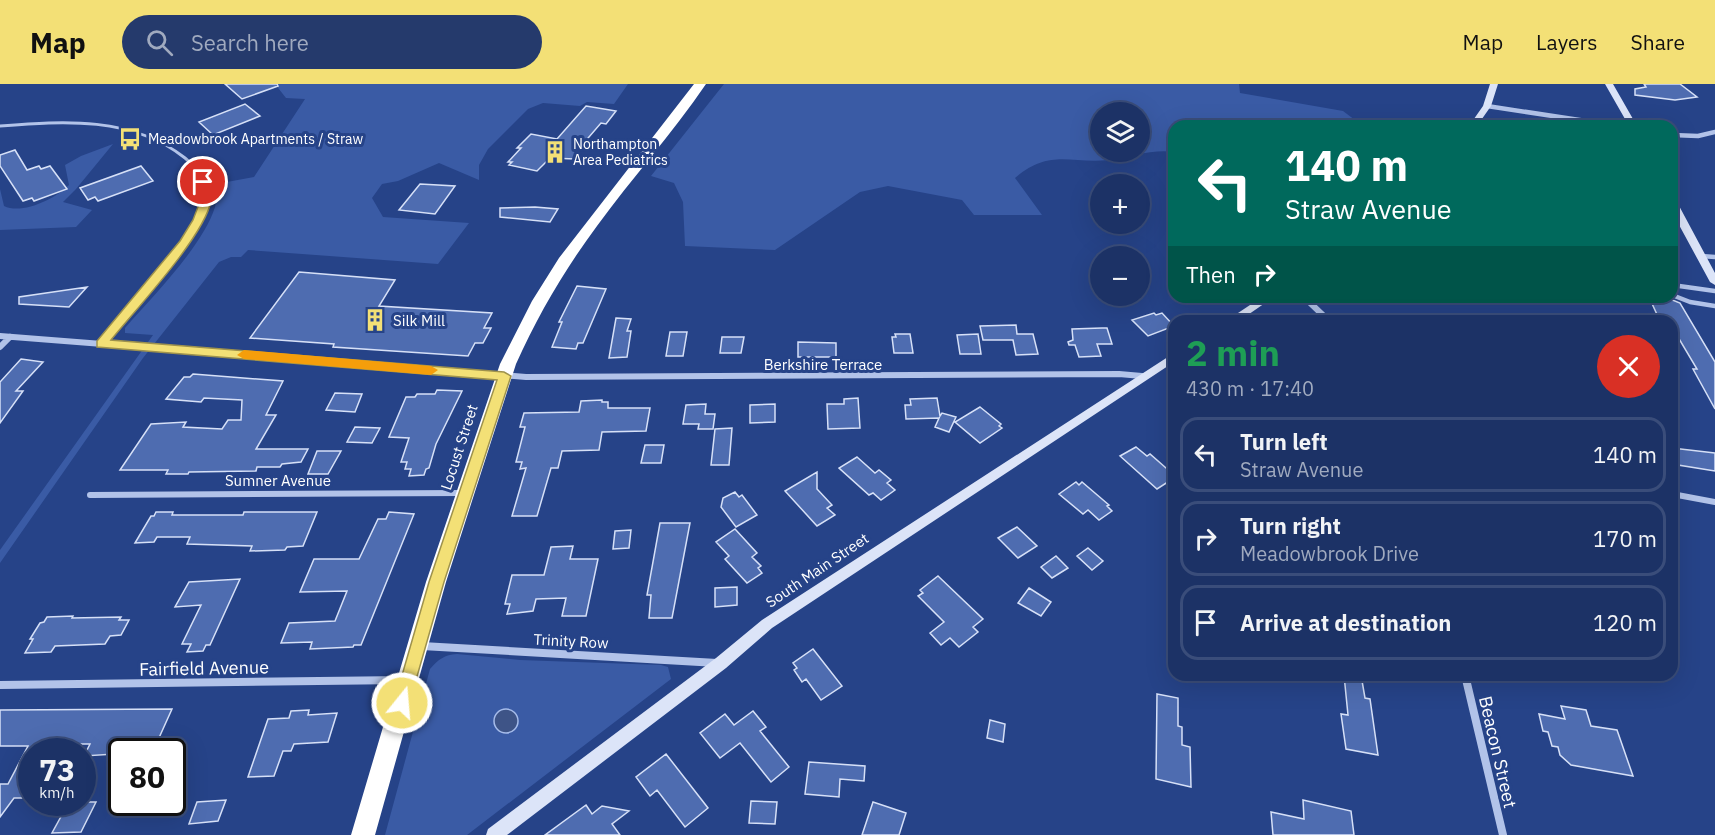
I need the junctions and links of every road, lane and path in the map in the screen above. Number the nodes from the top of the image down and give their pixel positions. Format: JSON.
{"nodes":[{"id":1,"x":700,"y":84,"type":"edge"},
{"id":2,"x":1494,"y":84,"type":"edge"},
{"id":3,"x":1609,"y":84,"type":"edge"},
{"id":4,"x":1487,"y":105,"type":"junction"},
{"id":5,"x":1477,"y":120,"type":"edge"},
{"id":6,"x":1581,"y":120,"type":"edge"},
{"id":7,"x":1630,"y":120,"type":"edge"},
{"id":8,"x":0,"y":126,"type":"edge"},
{"id":9,"x":1715,"y":132,"type":"edge"},
{"id":10,"x":1678,"y":135,"type":"edge"},
{"id":11,"x":1678,"y":213,"type":"edge"},
{"id":12,"x":1701,"y":256,"type":"junction"},
{"id":13,"x":1715,"y":257,"type":"edge"},
{"id":14,"x":1715,"y":282,"type":"edge"},
{"id":15,"x":1678,"y":286,"type":"edge"},
{"id":16,"x":1715,"y":291,"type":"edge"},
{"id":17,"x":1678,"y":297,"type":"edge"},
{"id":18,"x":1260,"y":303,"type":"edge"},
{"id":19,"x":1310,"y":303,"type":"edge"},
{"id":20,"x":1715,"y":306,"type":"edge"},
{"id":21,"x":1240,"y":315,"type":"edge"},
{"id":22,"x":1323,"y":315,"type":"edge"},
{"id":23,"x":0,"y":336,"type":"edge"},
{"id":24,"x":10,"y":337,"type":"junction"},
{"id":25,"x":102,"y":344,"type":"junction"},
{"id":26,"x":0,"y":347,"type":"edge"},
{"id":27,"x":1168,"y":361,"type":"edge"},
{"id":28,"x":504,"y":376,"type":"junction"},
{"id":29,"x":1142,"y":376,"type":"junction"},
{"id":30,"x":467,"y":493,"type":"junction"},
{"id":31,"x":90,"y":495,"type":"dead end"},
{"id":32,"x":1678,"y":495,"type":"edge"},
{"id":33,"x":1715,"y":502,"type":"edge"},
{"id":34,"x":419,"y":646,"type":"junction"},
{"id":35,"x":721,"y":663,"type":"junction"},
{"id":36,"x":409,"y":680,"type":"junction"},
{"id":37,"x":1466,"y":681,"type":"edge"},
{"id":38,"x":0,"y":685,"type":"edge"},
{"id":39,"x":503,"y":832,"type":"edge"},
{"id":40,"x":363,"y":835,"type":"edge"},
{"id":41,"x":1503,"y":835,"type":"edge"}],
"edges":[{"from":1,"to":28,"type":"highway","name":"Locust Street"},
{"from":2,"to":4,"type":"main road"},
{"from":3,"to":7,"type":"main road"},
{"from":4,"to":5,"type":"main road"},
{"from":4,"to":6,"type":"street"},
{"from":8,"to":25,"type":"lane"},
{"from":9,"to":10,"type":"street"},
{"from":11,"to":12,"type":"main road"},
{"from":12,"to":13,"type":"street"},
{"from":12,"to":14,"type":"main road"},
{"from":15,"to":16,"type":"lane"},
{"from":17,"to":20,"type":"lane"},
{"from":18,"to":21,"type":"main road"},
{"from":19,"to":22,"type":"street"},
{"from":23,"to":24,"type":"street","name":"Berkshire Terrace"},
{"from":24,"to":25,"type":"street","name":"Berkshire Terrace"},
{"from":24,"to":26,"type":"street"},
{"from":25,"to":28,"type":"street","name":"Berkshire Terrace"},
{"from":27,"to":29,"type":"main road","name":"South Main Street"},
{"from":28,"to":29,"type":"street","name":"Berkshire Terrace"},
{"from":28,"to":30,"type":"highway","name":"Locust Street"},
{"from":29,"to":35,"type":"main road","name":"South Main Street"},
{"from":30,"to":31,"type":"street","name":"Sumner Avenue"},
{"from":30,"to":34,"type":"highway","name":"Locust Street"},
{"from":32,"to":33,"type":"street"},
{"from":34,"to":35,"type":"street","name":"Trinity Row"},
{"from":34,"to":36,"type":"highway","name":"Locust Street"},
{"from":35,"to":39,"type":"main road","name":"South Main Street"},
{"from":36,"to":38,"type":"street","name":"Fairfield Avenue"},
{"from":36,"to":40,"type":"highway","name":"Locust Street"},
{"from":37,"to":41,"type":"street","name":"Beacon Street"}]}
